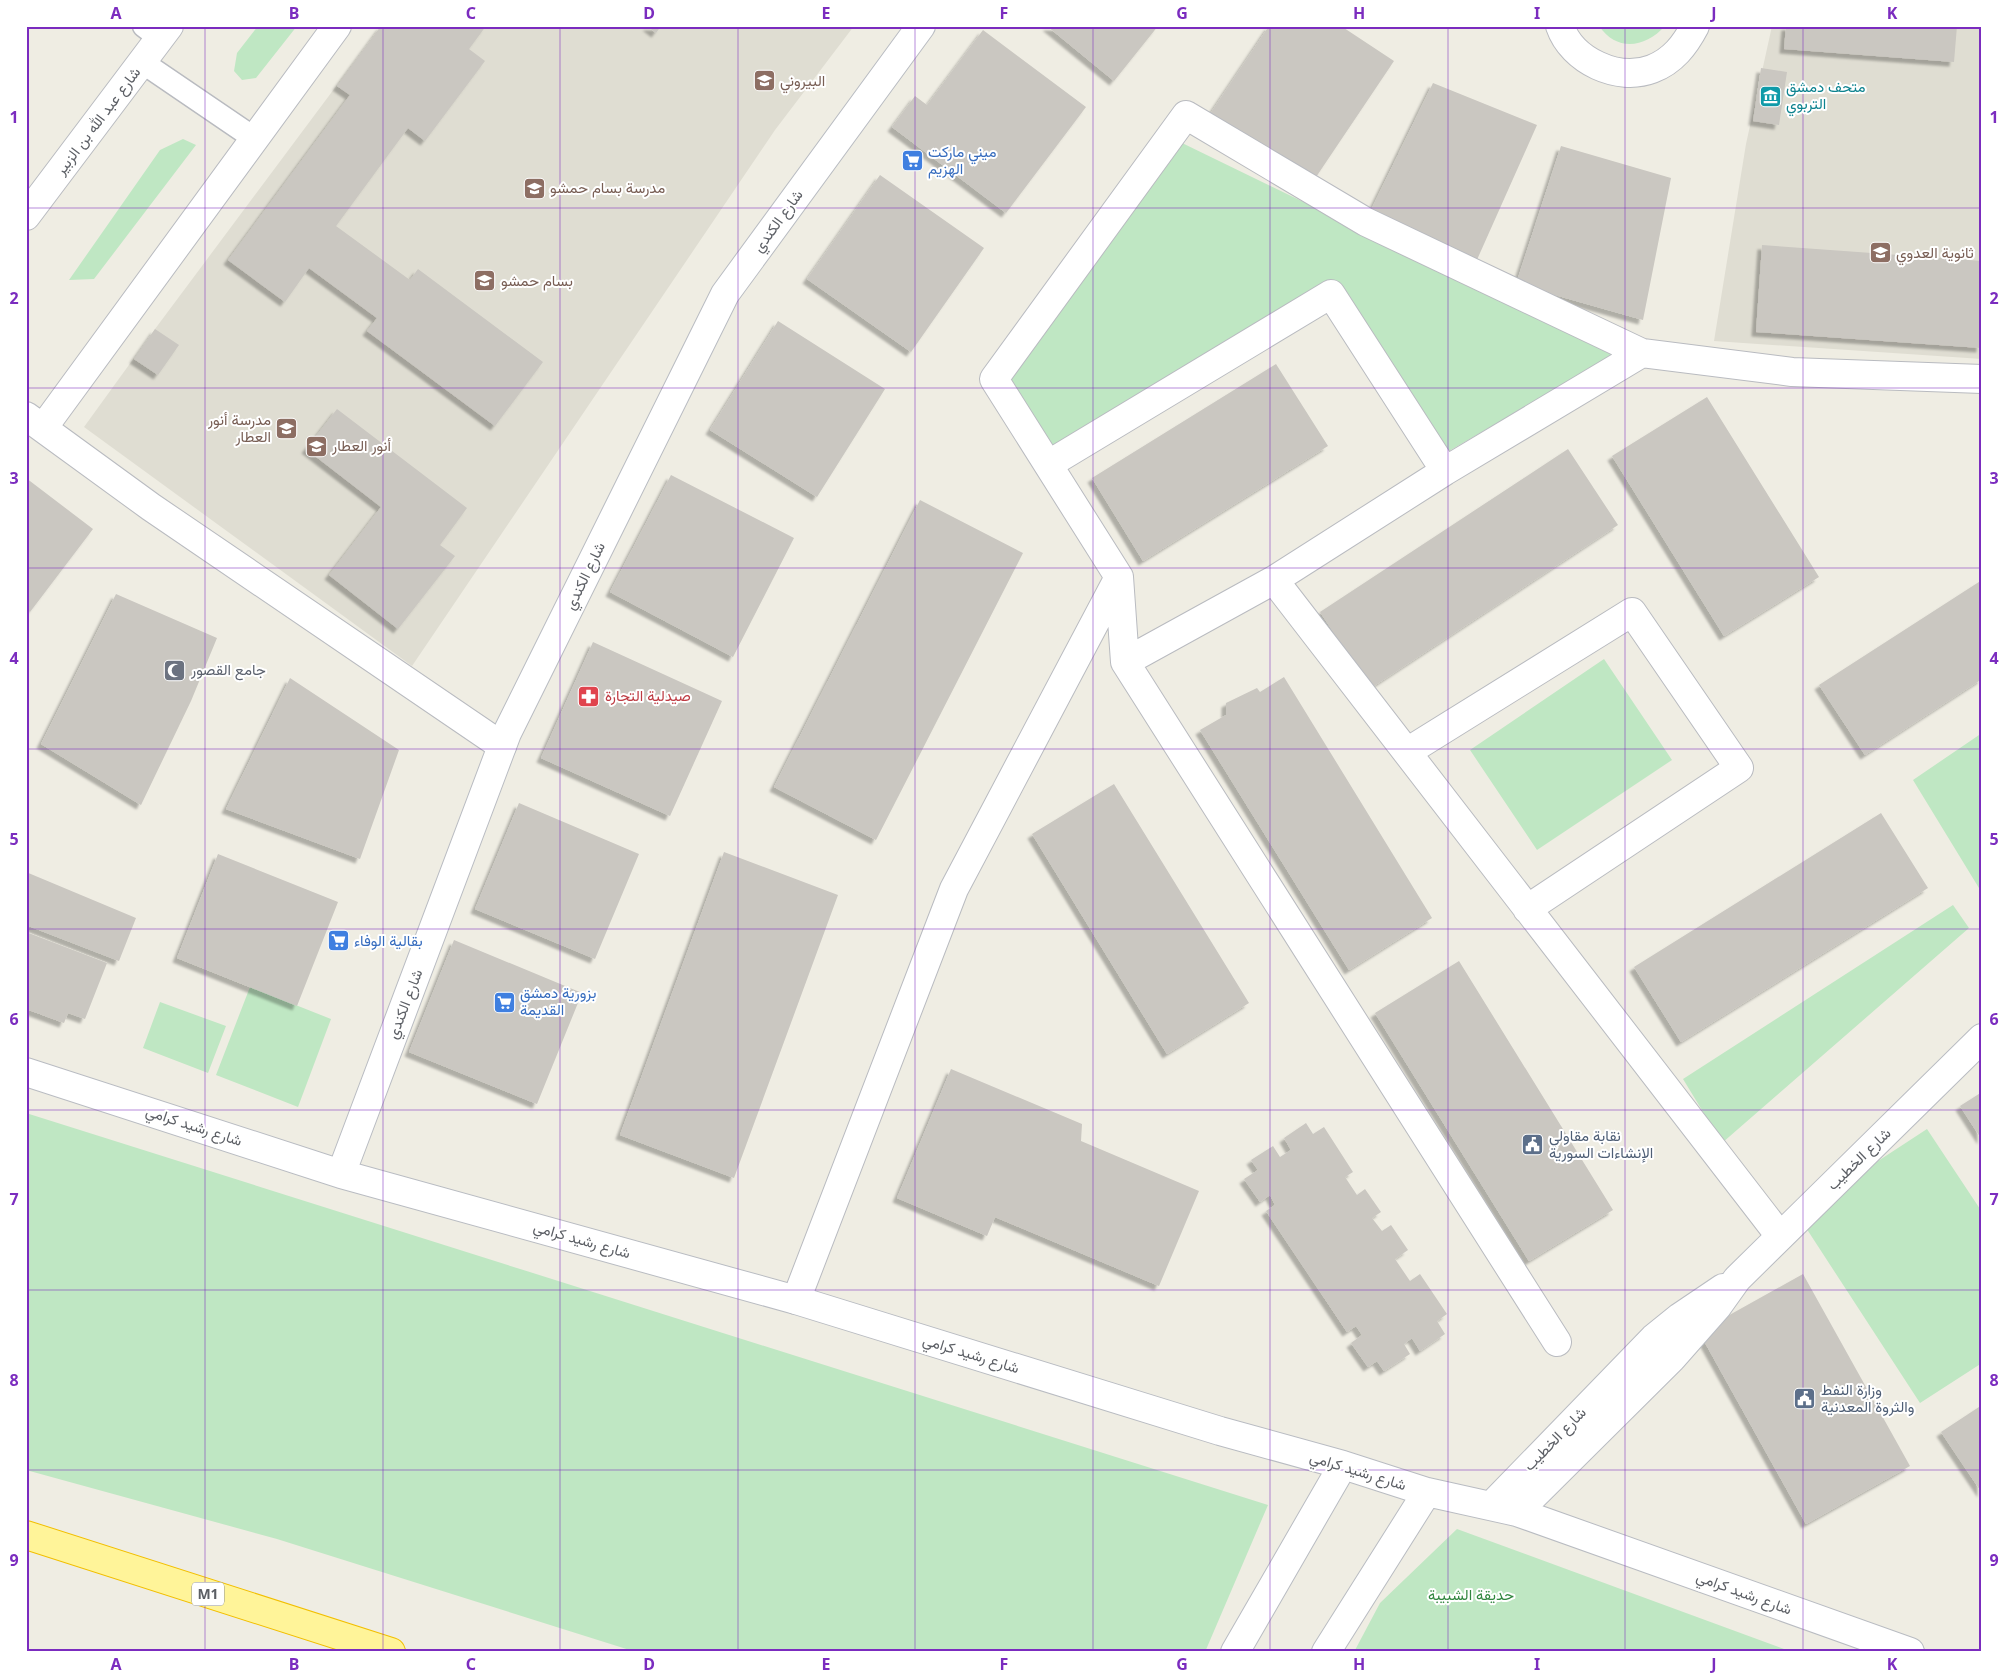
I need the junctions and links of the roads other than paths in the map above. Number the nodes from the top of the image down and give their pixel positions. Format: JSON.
{"nodes":[{"id":1,"x":337,"y":26,"type":"edge"},
{"id":2,"x":921,"y":26,"type":"edge"},
{"id":3,"x":1560,"y":26,"type":"edge"},
{"id":4,"x":1695,"y":26,"type":"edge"},
{"id":5,"x":157,"y":30,"type":"edge"},
{"id":6,"x":142,"y":62,"type":"junction"},
{"id":7,"x":255,"y":139,"type":"junction"},
{"id":8,"x":26,"y":216,"type":"edge"},
{"id":9,"x":1642,"y":354,"type":"junction"},
{"id":10,"x":1982,"y":379,"type":"edge"},
{"id":11,"x":35,"y":422,"type":"edge"},
{"id":12,"x":1049,"y":464,"type":"junction"},
{"id":13,"x":1445,"y":471,"type":"junction"},
{"id":14,"x":1119,"y":577,"type":"junction"},
{"id":15,"x":1274,"y":580,"type":"junction"},
{"id":16,"x":1125,"y":662,"type":"junction"},
{"id":17,"x":502,"y":746,"type":"junction"},
{"id":18,"x":1407,"y":752,"type":"junction"},
{"id":19,"x":1527,"y":909,"type":"junction"},
{"id":20,"x":1982,"y":1038,"type":"edge"},
{"id":21,"x":26,"y":1072,"type":"edge"},
{"id":22,"x":341,"y":1174,"type":"junction"},
{"id":23,"x":1780,"y":1236,"type":"junction"},
{"id":24,"x":796,"y":1300,"type":"junction"},
{"id":25,"x":1557,"y":1342,"type":"dead end"},
{"id":26,"x":1342,"y":1465,"type":"junction"},
{"id":27,"x":1426,"y":1492,"type":"junction"},
{"id":28,"x":1504,"y":1509,"type":"junction"},
{"id":29,"x":26,"y":1536,"type":"edge"},
{"id":30,"x":391,"y":1652,"type":"edge"},
{"id":31,"x":1236,"y":1652,"type":"edge"},
{"id":32,"x":1326,"y":1652,"type":"edge"},
{"id":33,"x":1910,"y":1652,"type":"edge"}],
"edges":[{"from":1,"to":7,"type":"street"},
{"from":2,"to":17,"type":"street","name":"شارع الكندي"},
{"from":3,"to":4,"type":"street"},
{"from":5,"to":6,"type":"street","name":"شارع عبد الله بن الزبير"},
{"from":6,"to":7,"type":"lane"},
{"from":6,"to":8,"type":"street","name":"شارع عبد الله بن الزبير"},
{"from":7,"to":11,"type":"street"},
{"from":9,"to":10,"type":"street"},
{"from":9,"to":12,"type":"street"},
{"from":9,"to":13,"type":"street"},
{"from":11,"to":17,"type":"street"},
{"from":12,"to":13,"type":"street"},
{"from":12,"to":14,"type":"street"},
{"from":13,"to":15,"type":"street"},
{"from":14,"to":16,"type":"street"},
{"from":14,"to":24,"type":"street"},
{"from":15,"to":16,"type":"street"},
{"from":15,"to":18,"type":"street"},
{"from":16,"to":25,"type":"street"},
{"from":17,"to":22,"type":"street","name":"شارع الكندي"},
{"from":18,"to":19,"type":"street"},
{"from":18,"to":19,"type":"street"},
{"from":19,"to":23,"type":"street"},
{"from":20,"to":23,"type":"street","name":"شارع الخطيب"},
{"from":21,"to":22,"type":"street","name":"شارع رشيد كرامي"},
{"from":22,"to":24,"type":"street","name":"شارع رشيد كرامي"},
{"from":23,"to":28,"type":"street","name":"شارع الخطيب"},
{"from":24,"to":26,"type":"street","name":"شارع رشيد كرامي"},
{"from":26,"to":27,"type":"street","name":"شارع رشيد كرامي"},
{"from":26,"to":31,"type":"street"},
{"from":27,"to":28,"type":"street","name":"شارع رشيد كرامي"},
{"from":27,"to":32,"type":"street"},
{"from":28,"to":33,"type":"street","name":"شارع رشيد كرامي"},
{"from":29,"to":30,"type":"highway","number":"M1"}]}
